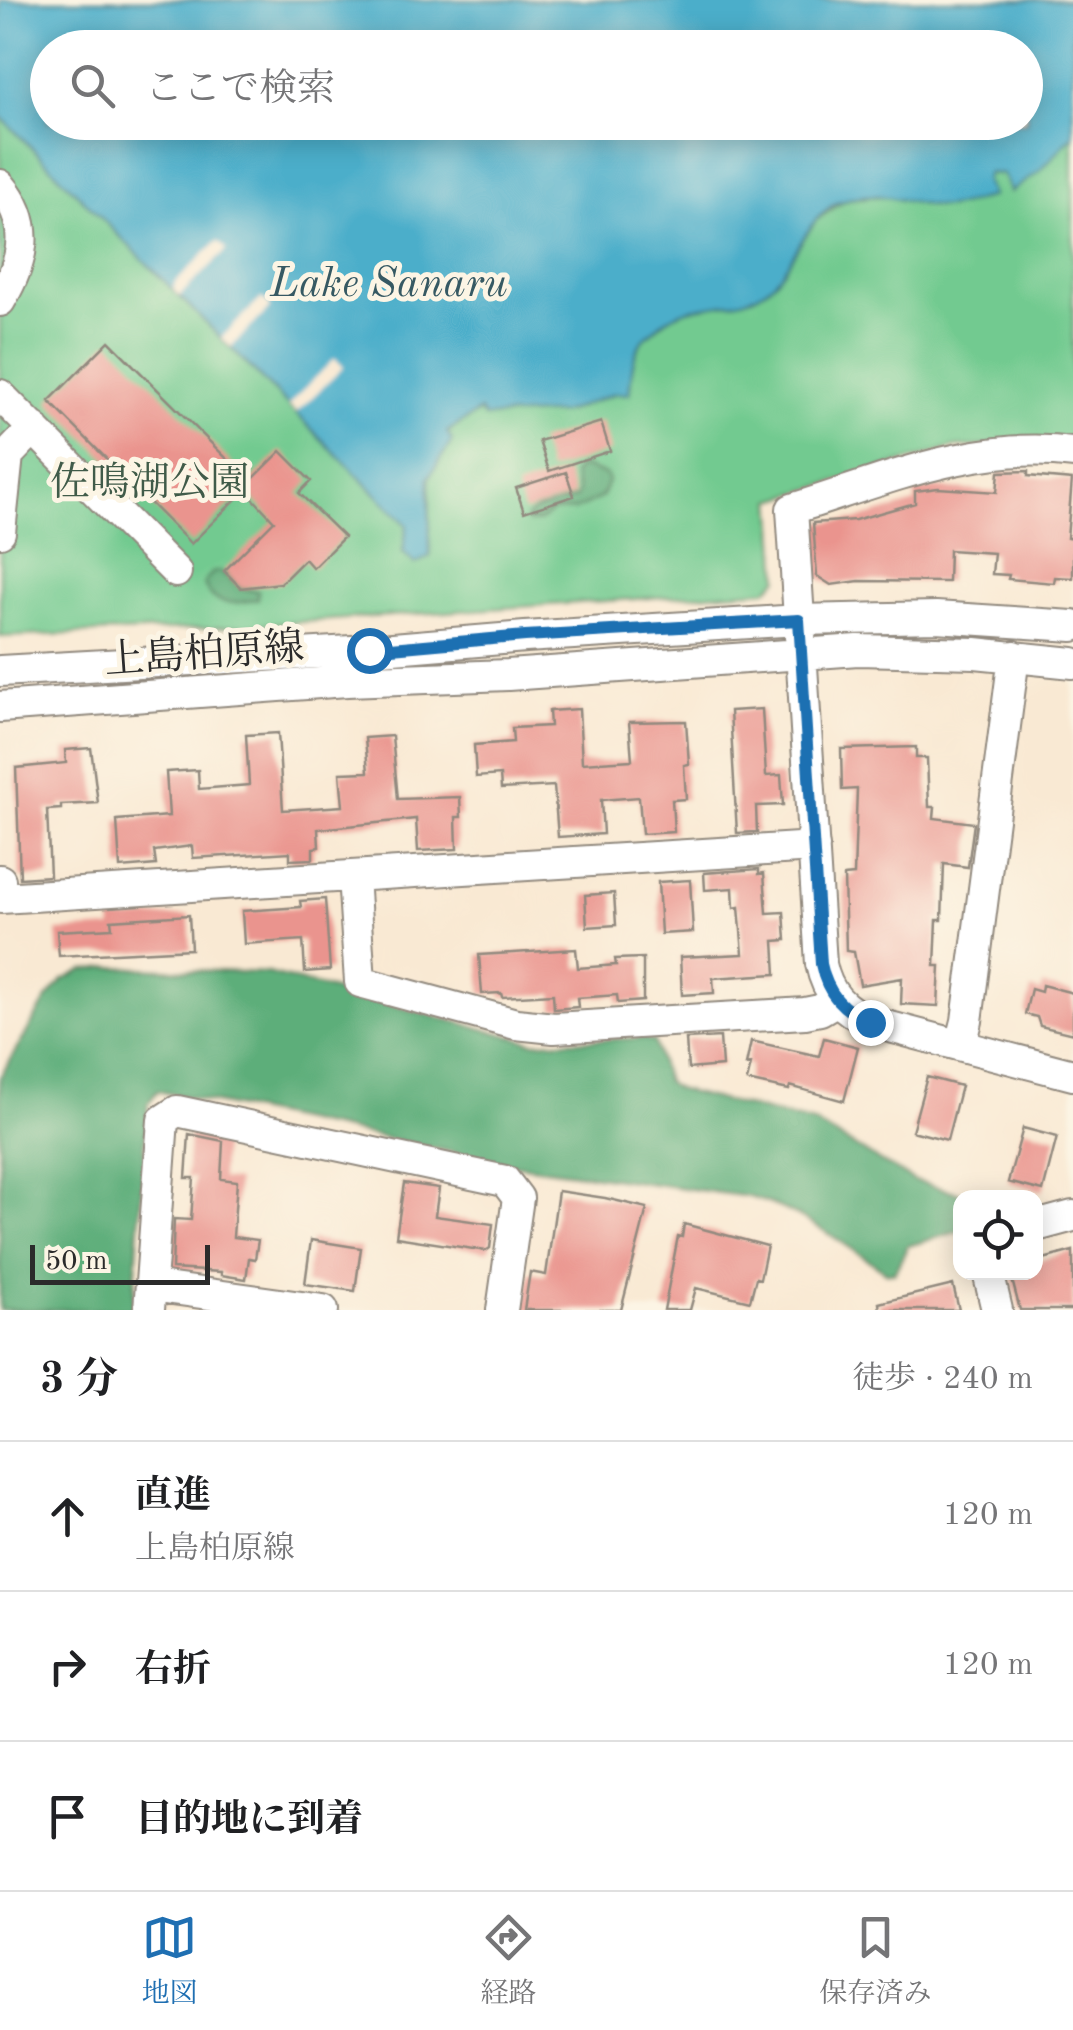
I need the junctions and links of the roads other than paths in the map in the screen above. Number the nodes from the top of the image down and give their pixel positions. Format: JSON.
{"nodes":[{"id":1,"x":0,"y":185,"type":"edge"},
{"id":2,"x":0,"y":301,"type":"edge"},
{"id":3,"x":0,"y":395,"type":"edge"},
{"id":4,"x":34,"y":428,"type":"junction"},
{"id":5,"x":1073,"y":453,"type":"edge"},
{"id":6,"x":0,"y":532,"type":"edge"},
{"id":7,"x":176,"y":572,"type":"dead end"},
{"id":8,"x":799,"y":620,"type":"junction"},
{"id":9,"x":1073,"y":626,"type":"edge"},
{"id":10,"x":802,"y":654,"type":"junction"},
{"id":11,"x":1014,"y":656,"type":"junction"},
{"id":12,"x":1073,"y":663,"type":"edge"},
{"id":13,"x":0,"y":672,"type":"edge"},
{"id":14,"x":0,"y":707,"type":"edge"},
{"id":15,"x":814,"y":846,"type":"junction"},
{"id":16,"x":353,"y":876,"type":"junction"},
{"id":17,"x":0,"y":880,"type":"edge"},
{"id":18,"x":837,"y":1000,"type":"junction"},
{"id":19,"x":961,"y":1045,"type":"junction"},
{"id":20,"x":1073,"y":1075,"type":"edge"},
{"id":21,"x":1073,"y":1216,"type":"edge"},
{"id":22,"x":1043,"y":1224,"type":"edge"},
{"id":23,"x":990,"y":1280,"type":"edge"},
{"id":24,"x":150,"y":1298,"type":"edge"},
{"id":25,"x":323,"y":1310,"type":"edge"},
{"id":26,"x":502,"y":1310,"type":"edge"},
{"id":27,"x":997,"y":1310,"type":"edge"}],
"edges":[{"from":1,"to":2,"type":"street"},
{"from":3,"to":4,"type":"street"},
{"from":4,"to":6,"type":"street"},
{"from":4,"to":7,"type":"street"},
{"from":5,"to":8,"type":"street"},
{"from":8,"to":9,"type":"street","name":"上島柏原線"},
{"from":8,"to":10,"type":"street"},
{"from":8,"to":13,"type":"street","name":"上島柏原線"},
{"from":10,"to":11,"type":"street","name":"上島柏原線"},
{"from":10,"to":14,"type":"street","name":"上島柏原線"},
{"from":10,"to":15,"type":"street"},
{"from":11,"to":12,"type":"street","name":"上島柏原線"},
{"from":11,"to":19,"type":"street"},
{"from":15,"to":16,"type":"street"},
{"from":15,"to":18,"type":"street"},
{"from":16,"to":17,"type":"street"},
{"from":16,"to":18,"type":"street"},
{"from":18,"to":19,"type":"street"},
{"from":19,"to":20,"type":"street"},
{"from":21,"to":22,"type":"street"},
{"from":23,"to":27,"type":"street"},
{"from":24,"to":25,"type":"street"},
{"from":24,"to":26,"type":"street"}]}
